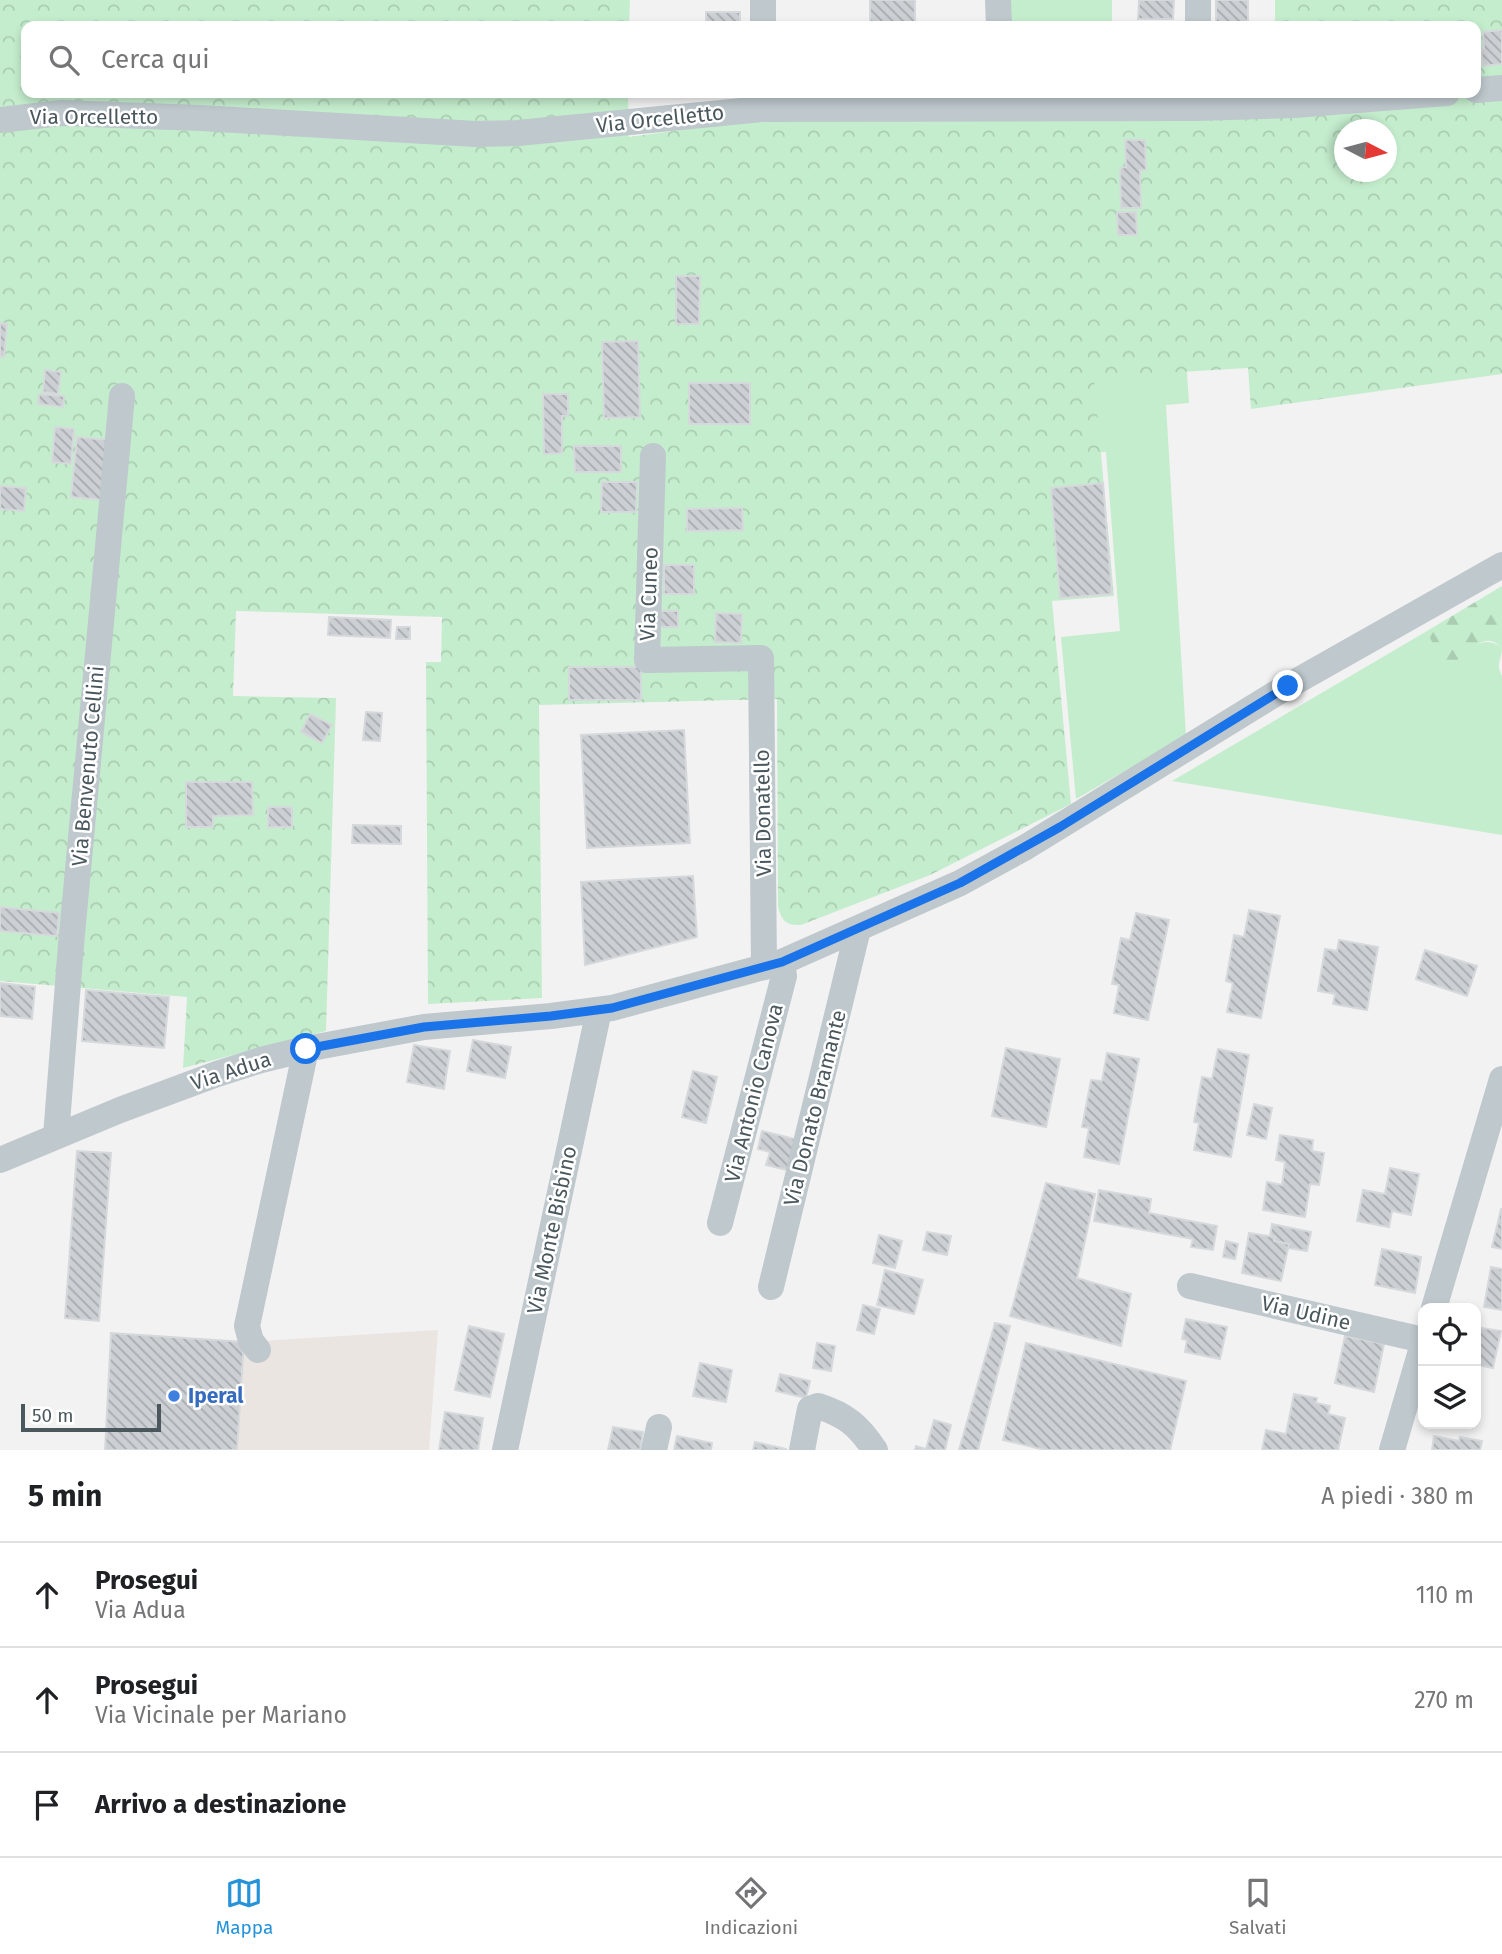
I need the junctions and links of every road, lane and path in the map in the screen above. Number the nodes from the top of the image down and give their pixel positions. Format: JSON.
{"nodes":[{"id":1,"x":763,"y":0,"type":"edge"},
{"id":2,"x":998,"y":0,"type":"edge"},
{"id":3,"x":1198,"y":0,"type":"edge"},
{"id":4,"x":763,"y":21,"type":"edge"},
{"id":5,"x":999,"y":21,"type":"edge"},
{"id":6,"x":1198,"y":21,"type":"edge"},
{"id":7,"x":1502,"y":88,"type":"edge"},
{"id":8,"x":1481,"y":90,"type":"edge"},
{"id":9,"x":1383,"y":98,"type":"edge"},
{"id":10,"x":999,"y":100,"type":"edge"},
{"id":11,"x":1197,"y":100,"type":"edge"},
{"id":12,"x":762,"y":101,"type":"edge"},
{"id":13,"x":0,"y":120,"type":"edge"},
{"id":14,"x":122,"y":396,"type":"dead end"},
{"id":15,"x":653,"y":456,"type":"dead end"},
{"id":16,"x":1502,"y":565,"type":"edge"},
{"id":17,"x":761,"y":659,"type":"joint"},
{"id":18,"x":858,"y":929,"type":"junction"},
{"id":19,"x":773,"y":964,"type":"junction"},
{"id":20,"x":599,"y":1010,"type":"junction"},
{"id":21,"x":306,"y":1049,"type":"junction"},
{"id":22,"x":1502,"y":1079,"type":"edge"},
{"id":23,"x":56,"y":1136,"type":"junction"},
{"id":24,"x":0,"y":1160,"type":"edge"},
{"id":25,"x":720,"y":1223,"type":"dead end"},
{"id":26,"x":1189,"y":1286,"type":"dead end"},
{"id":27,"x":771,"y":1287,"type":"dead end"},
{"id":28,"x":1435,"y":1303,"type":"edge"},
{"id":29,"x":1418,"y":1341,"type":"edge"},
{"id":30,"x":258,"y":1350,"type":"dead end"},
{"id":31,"x":1418,"y":1359,"type":"edge"},
{"id":32,"x":505,"y":1450,"type":"edge"},
{"id":33,"x":802,"y":1450,"type":"edge"},
{"id":34,"x":875,"y":1450,"type":"edge"},
{"id":35,"x":1392,"y":1450,"type":"edge"}],
"edges":[{"from":1,"to":4,"type":"street"},
{"from":2,"to":5,"type":"street"},
{"from":3,"to":6,"type":"street"},
{"from":7,"to":8,"type":"street"},
{"from":9,"to":11,"type":"street","name":"Via Orcelletto"},
{"from":10,"to":11,"type":"street","name":"Via Orcelletto"},
{"from":10,"to":12,"type":"street","name":"Via Orcelletto"},
{"from":12,"to":13,"type":"street","name":"Via Orcelletto"},
{"from":14,"to":23,"type":"street","name":"Via Benvenuto Cellini"},
{"from":15,"to":17,"type":"street","name":"Via Cuneo"},
{"from":16,"to":18,"type":"street","name":"Via Adua"},
{"from":17,"to":19,"type":"street","name":"Via Donatello"},
{"from":18,"to":19,"type":"street","name":"Via Adua"},
{"from":18,"to":27,"type":"street","name":"Via Donato Bramante"},
{"from":19,"to":20,"type":"street","name":"Via Adua"},
{"from":19,"to":25,"type":"street","name":"Via Antonio Canova"},
{"from":20,"to":21,"type":"street","name":"Via Adua"},
{"from":20,"to":32,"type":"street","name":"Via Monte Bisbino"},
{"from":21,"to":23,"type":"street","name":"Via Adua"},
{"from":21,"to":30,"type":"street"},
{"from":22,"to":28,"type":"street"},
{"from":23,"to":24,"type":"street","name":"Via Adua"},
{"from":26,"to":29,"type":"street","name":"Via Udine"},
{"from":31,"to":35,"type":"street","name":"Via Udine"},
{"from":33,"to":34,"type":"street"}]}
